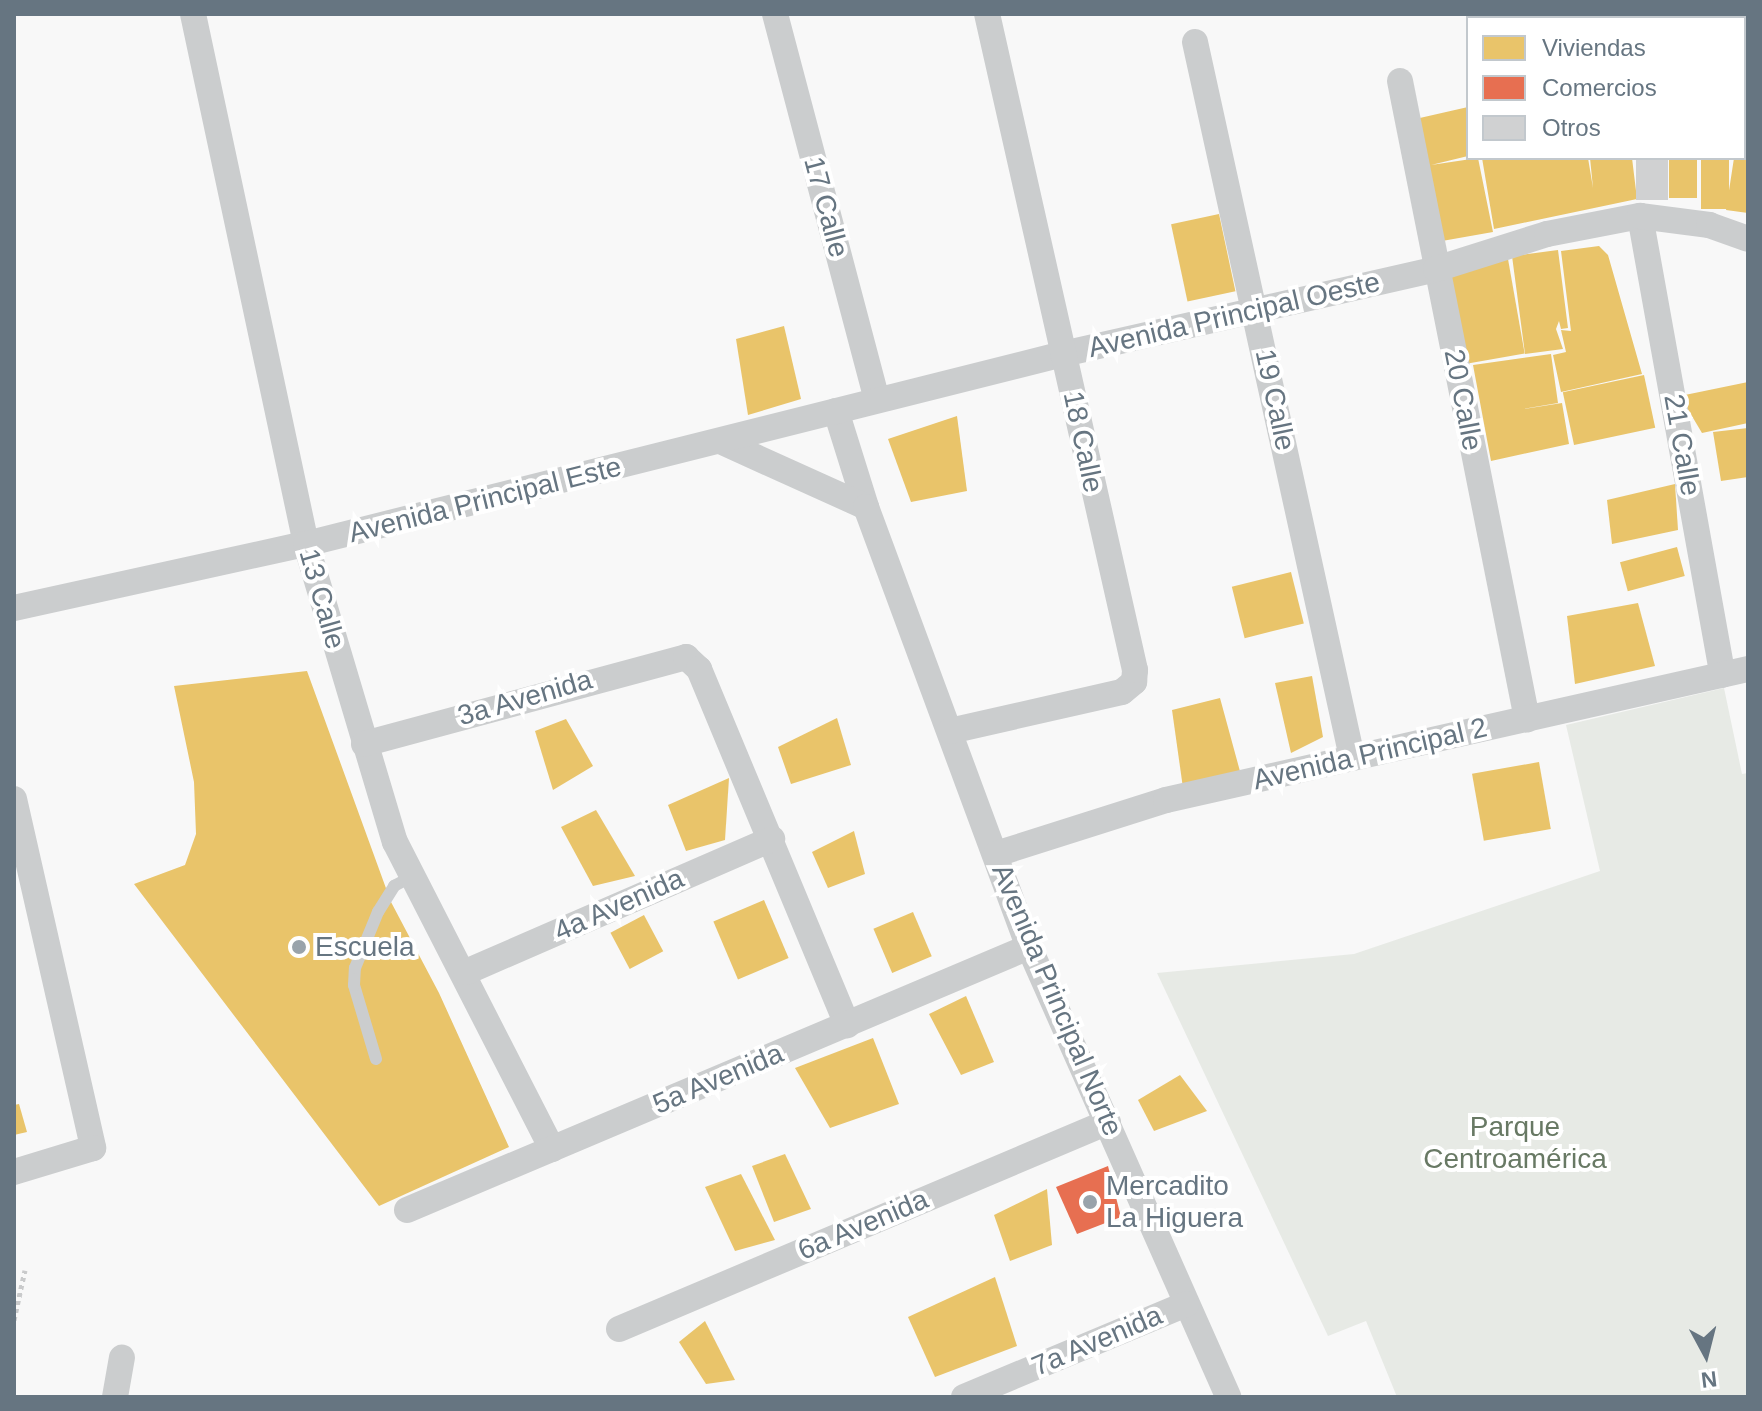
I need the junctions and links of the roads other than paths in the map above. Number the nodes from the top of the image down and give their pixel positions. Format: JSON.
{"nodes":[{"id":1,"x":193,"y":14,"type":"edge"},
{"id":2,"x":775,"y":14,"type":"edge"},
{"id":3,"x":987,"y":14,"type":"edge"},
{"id":4,"x":1195,"y":42,"type":"dead end"},
{"id":5,"x":1400,"y":81,"type":"dead end"},
{"id":6,"x":1640,"y":216,"type":"junction"},
{"id":7,"x":1748,"y":239,"type":"edge"},
{"id":8,"x":1436,"y":269,"type":"junction"},
{"id":9,"x":1257,"y":312,"type":"junction"},
{"id":10,"x":1063,"y":354,"type":"junction"},
{"id":11,"x":877,"y":400,"type":"junction"},
{"id":12,"x":836,"y":411,"type":"junction"},
{"id":13,"x":720,"y":441,"type":"junction"},
{"id":14,"x":866,"y":507,"type":"junction"},
{"id":15,"x":306,"y":544,"type":"junction"},
{"id":16,"x":14,"y":608,"type":"edge"},
{"id":17,"x":1736,"y":672,"type":"edge"},
{"id":18,"x":1527,"y":719,"type":"junction"},
{"id":19,"x":950,"y":731,"type":"junction"},
{"id":20,"x":364,"y":744,"type":"junction"},
{"id":21,"x":1352,"y":757,"type":"junction"},
{"id":22,"x":14,"y":799,"type":"edge"},
{"id":23,"x":772,"y":839,"type":"junction"},
{"id":24,"x":996,"y":854,"type":"junction"},
{"id":25,"x":409,"y":878,"type":"junction"},
{"id":26,"x":1029,"y":947,"type":"junction"},
{"id":27,"x":466,"y":972,"type":"junction"},
{"id":28,"x":847,"y":1025,"type":"junction"},
{"id":29,"x":376,"y":1059,"type":"dead end"},
{"id":30,"x":1108,"y":1122,"type":"junction"},
{"id":31,"x":552,"y":1149,"type":"junction"},
{"id":32,"x":14,"y":1172,"type":"edge"},
{"id":33,"x":407,"y":1210,"type":"dead end"},
{"id":34,"x":1186,"y":1304,"type":"junction"},
{"id":35,"x":619,"y":1329,"type":"dead end"},
{"id":36,"x":122,"y":1358,"type":"dead end"},
{"id":37,"x":115,"y":1397,"type":"edge"},
{"id":38,"x":964,"y":1397,"type":"edge"},
{"id":39,"x":1228,"y":1397,"type":"edge"}],
"edges":[{"from":1,"to":15,"type":"street","name":"13 Calle"},
{"from":2,"to":11,"type":"street","name":"17 Calle"},
{"from":3,"to":10,"type":"street","name":"18 Calle"},
{"from":4,"to":9,"type":"street","name":"19 Calle"},
{"from":5,"to":8,"type":"street","name":"20 Calle"},
{"from":6,"to":7,"type":"street","name":"Avenida Principal Oeste"},
{"from":6,"to":8,"type":"street","name":"Avenida Principal Oeste"},
{"from":6,"to":17,"type":"street","name":"21 Calle"},
{"from":8,"to":9,"type":"street","name":"Avenida Principal Oeste"},
{"from":8,"to":18,"type":"street","name":"20 Calle"},
{"from":9,"to":10,"type":"street","name":"Avenida Principal Oeste"},
{"from":9,"to":21,"type":"street","name":"19 Calle"},
{"from":10,"to":11,"type":"street","name":"Avenida Principal Oeste"},
{"from":10,"to":19,"type":"street","name":"18 Calle"},
{"from":11,"to":12,"type":"street","name":"Avenida Principal Oeste"},
{"from":12,"to":13,"type":"street","name":"Avenida Principal Oeste"},
{"from":12,"to":14,"type":"street","name":"Avenida Principal Norte"},
{"from":13,"to":14,"type":"street"},
{"from":13,"to":15,"type":"street","name":"Avenida Principal Este"},
{"from":14,"to":19,"type":"street","name":"Avenida Principal Norte"},
{"from":15,"to":16,"type":"street","name":"Avenida Principal Este"},
{"from":15,"to":20,"type":"street","name":"13 Calle"},
{"from":17,"to":18,"type":"street","name":"Avenida Principal 2"},
{"from":18,"to":21,"type":"street","name":"Avenida Principal 2"},
{"from":19,"to":24,"type":"street","name":"Avenida Principal Norte"},
{"from":20,"to":23,"type":"street","name":"3a Avenida"},
{"from":20,"to":25,"type":"street","name":"13 Calle"},
{"from":21,"to":24,"type":"street","name":"Avenida Principal 2"},
{"from":22,"to":32,"type":"street"},
{"from":23,"to":27,"type":"street","name":"4a Avenida"},
{"from":23,"to":28,"type":"street"},
{"from":24,"to":26,"type":"street","name":"Avenida Principal Norte"},
{"from":25,"to":27,"type":"street","name":"13 Calle"},
{"from":25,"to":29,"type":"lane"},
{"from":26,"to":28,"type":"street","name":"5a Avenida"},
{"from":26,"to":30,"type":"street","name":"Avenida Principal Norte"},
{"from":27,"to":31,"type":"street","name":"13 Calle"},
{"from":28,"to":31,"type":"street","name":"5a Avenida"},
{"from":30,"to":34,"type":"street","name":"Avenida Principal Norte"},
{"from":30,"to":35,"type":"street","name":"6a Avenida"},
{"from":31,"to":33,"type":"street","name":"5a Avenida"},
{"from":34,"to":38,"type":"street","name":"7a Avenida"},
{"from":34,"to":39,"type":"street","name":"Avenida Principal Norte"},
{"from":36,"to":37,"type":"street"}]}
